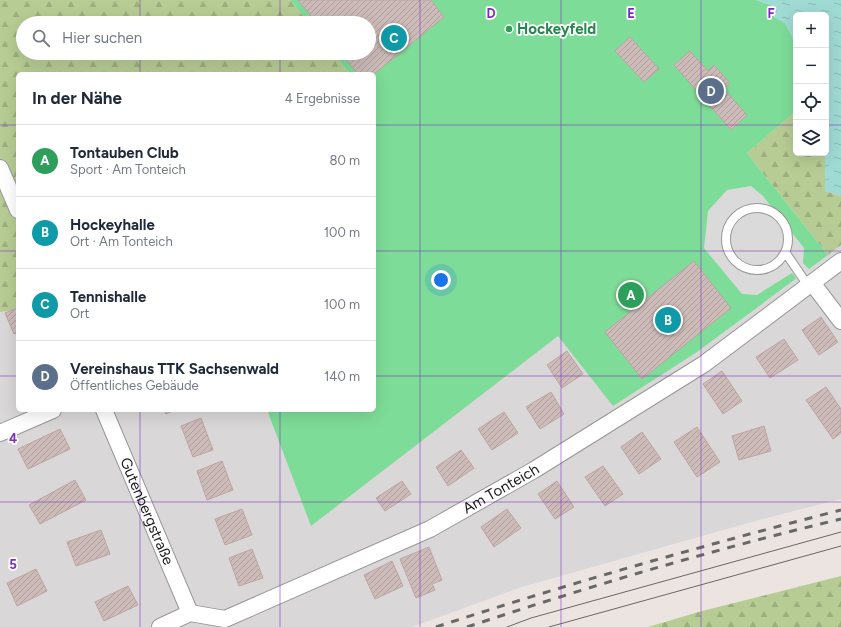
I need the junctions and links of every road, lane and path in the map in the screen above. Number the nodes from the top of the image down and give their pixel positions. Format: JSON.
{"nodes":[{"id":1,"x":0,"y":168,"type":"edge"},
{"id":2,"x":16,"y":205,"type":"edge"},
{"id":3,"x":785,"y":252,"type":"junction"},
{"id":4,"x":841,"y":261,"type":"edge"},
{"id":5,"x":811,"y":286,"type":"junction"},
{"id":6,"x":841,"y":321,"type":"edge"},
{"id":7,"x":48,"y":412,"type":"edge"},
{"id":8,"x":105,"y":412,"type":"edge"},
{"id":9,"x":0,"y":433,"type":"edge"},
{"id":10,"x":190,"y":613,"type":"junction"},
{"id":11,"x":160,"y":627,"type":"edge"}],
"edges":[{"from":1,"to":2,"type":"street"},
{"from":3,"to":3,"type":"lane"},
{"from":3,"to":5,"type":"lane"},
{"from":4,"to":5,"type":"street","name":"Am Tonteich"},
{"from":5,"to":6,"type":"street"},
{"from":5,"to":10,"type":"street","name":"Am Tonteich"},
{"from":7,"to":9,"type":"street"},
{"from":8,"to":10,"type":"street","name":"Gutenbergstraße"},
{"from":10,"to":11,"type":"street"}]}
